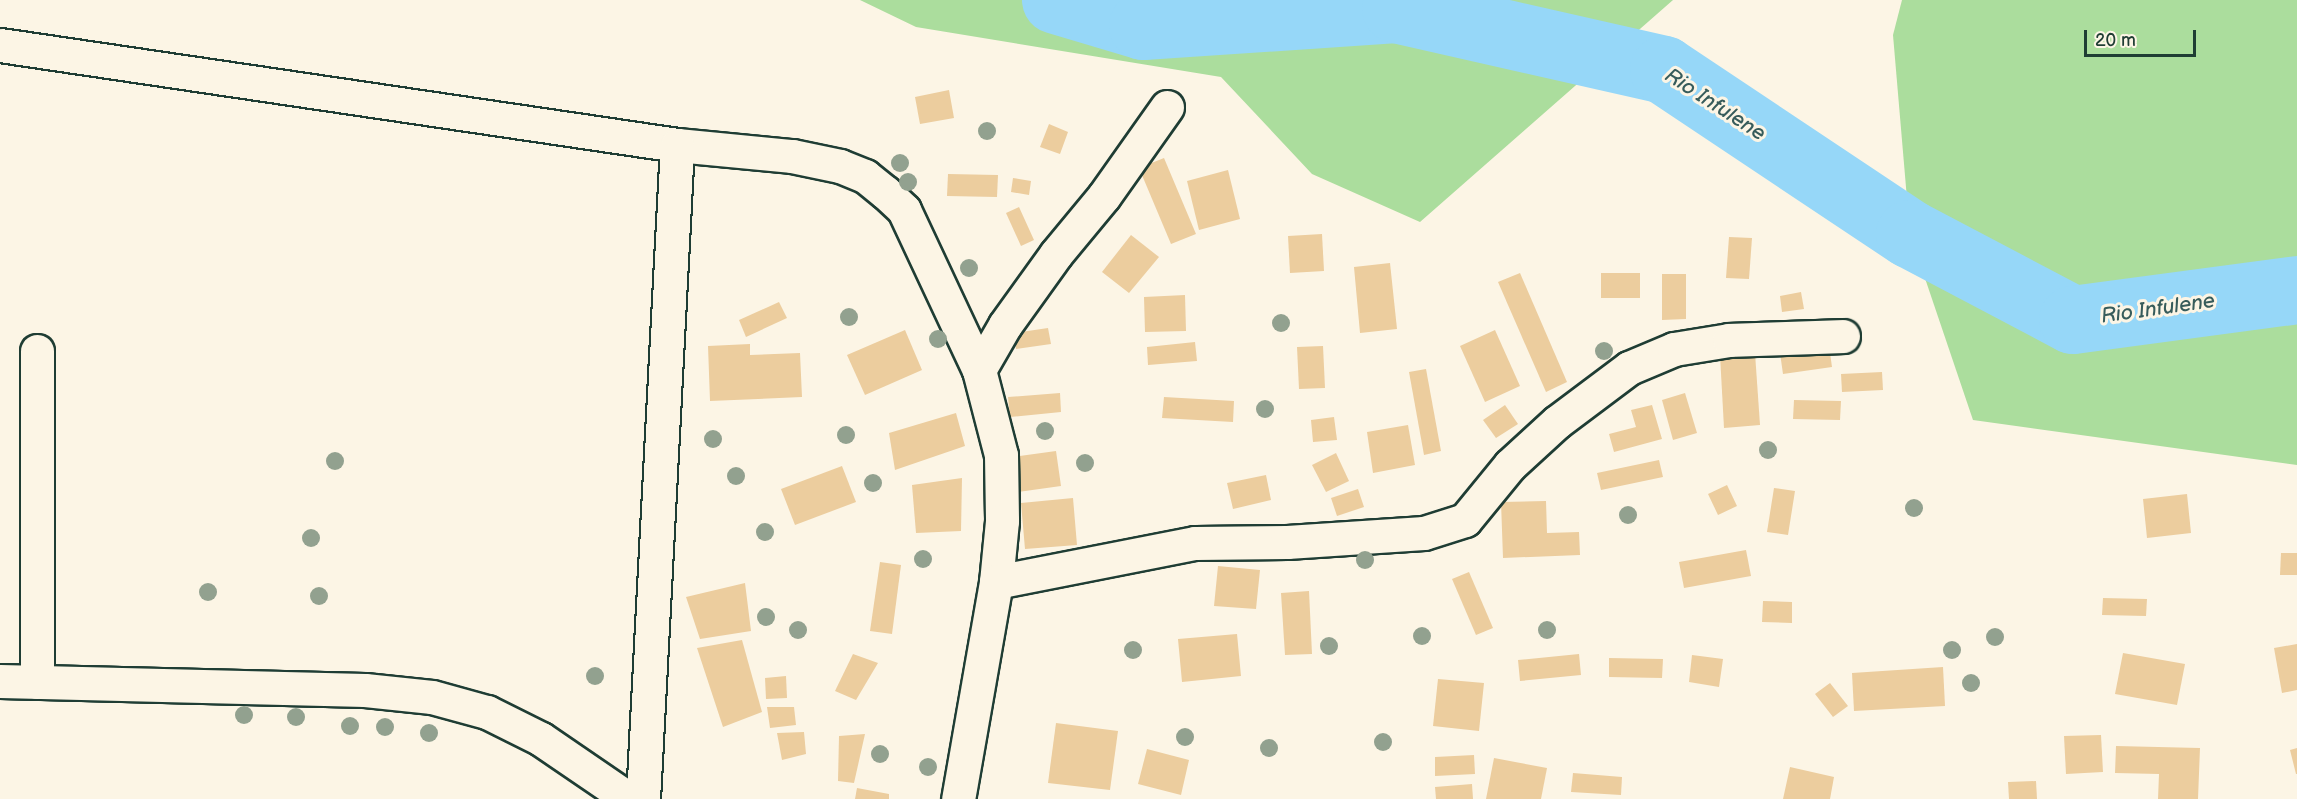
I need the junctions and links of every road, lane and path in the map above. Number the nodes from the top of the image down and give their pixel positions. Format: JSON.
{"nodes":[{"id":1,"x":0,"y":45,"type":"edge"},
{"id":2,"x":1167,"y":107,"type":"dead end"},
{"id":3,"x":676,"y":145,"type":"junction"},
{"id":4,"x":1843,"y":336,"type":"dead end"},
{"id":5,"x":37,"y":351,"type":"dead end"},
{"id":6,"x":979,"y":370,"type":"junction"},
{"id":7,"x":996,"y":582,"type":"junction"},
{"id":8,"x":0,"y":681,"type":"edge"},
{"id":9,"x":37,"y":682,"type":"junction"},
{"id":10,"x":629,"y":799,"type":"edge"},
{"id":11,"x":643,"y":799,"type":"edge"},
{"id":12,"x":958,"y":799,"type":"edge"}],
"edges":[{"from":1,"to":3,"type":"street"},
{"from":2,"to":6,"type":"street"},
{"from":3,"to":6,"type":"street"},
{"from":3,"to":11,"type":"street"},
{"from":4,"to":7,"type":"street"},
{"from":5,"to":9,"type":"street"},
{"from":6,"to":7,"type":"street"},
{"from":7,"to":12,"type":"street"},
{"from":8,"to":9,"type":"street"},
{"from":9,"to":10,"type":"street"}]}
